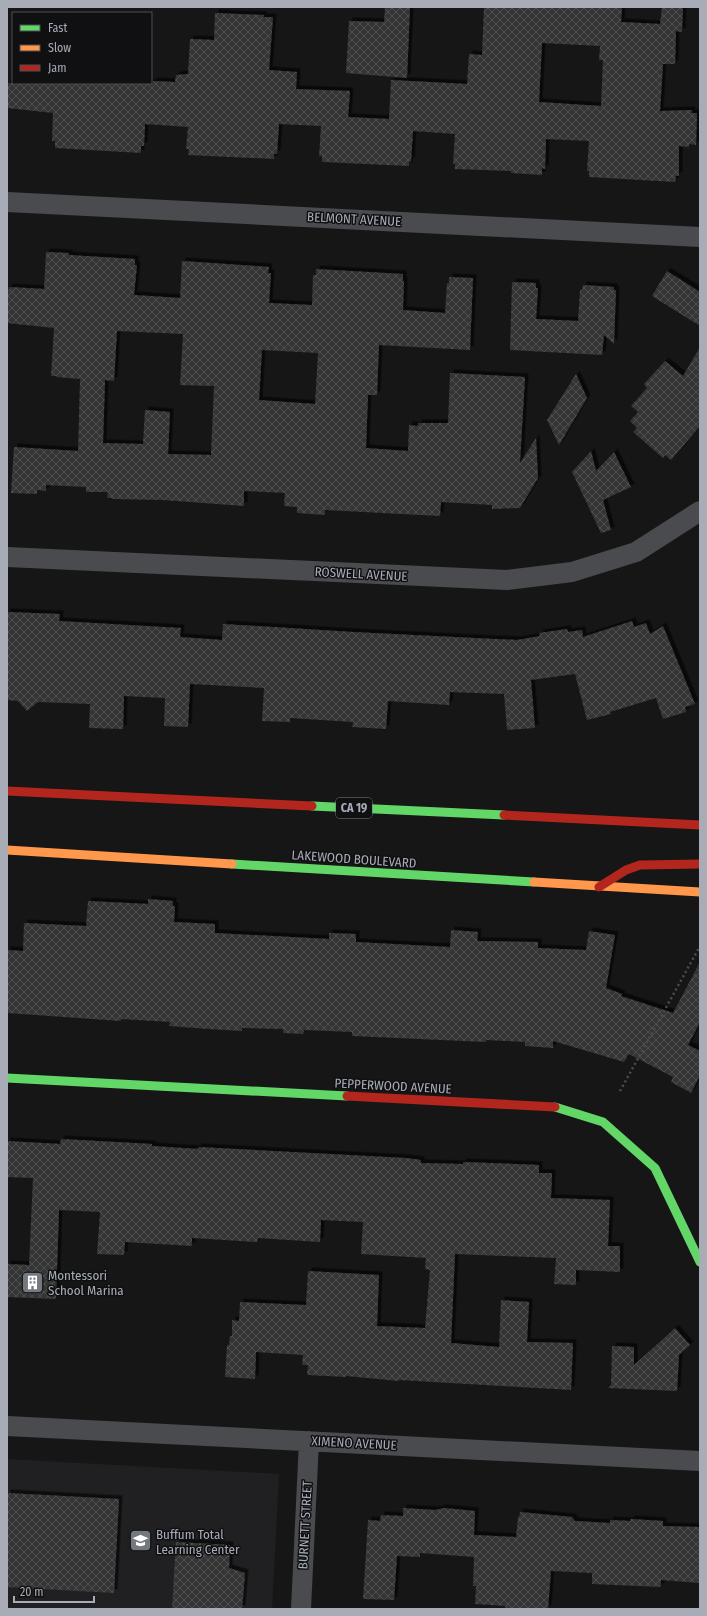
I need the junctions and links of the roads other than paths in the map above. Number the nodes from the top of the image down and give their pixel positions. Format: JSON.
{"nodes":[{"id":1,"x":7,"y":202,"type":"edge"},
{"id":2,"x":700,"y":237,"type":"edge"},
{"id":3,"x":700,"y":511,"type":"edge"},
{"id":4,"x":7,"y":557,"type":"edge"},
{"id":5,"x":7,"y":791,"type":"edge"},
{"id":6,"x":700,"y":825,"type":"edge"},
{"id":7,"x":7,"y":850,"type":"edge"},
{"id":8,"x":700,"y":864,"type":"edge"},
{"id":9,"x":599,"y":887,"type":"junction"},
{"id":10,"x":700,"y":892,"type":"edge"},
{"id":11,"x":7,"y":1078,"type":"edge"},
{"id":12,"x":700,"y":1262,"type":"edge"},
{"id":13,"x":7,"y":1426,"type":"edge"},
{"id":14,"x":309,"y":1441,"type":"junction"},
{"id":15,"x":700,"y":1461,"type":"edge"},
{"id":16,"x":301,"y":1609,"type":"edge"}],
"edges":[{"from":1,"to":2,"type":"street","name":"BELMONT AVENUE"},
{"from":3,"to":4,"type":"street","name":"ROSWELL AVENUE"},
{"from":5,"to":6,"type":"main road","number":"CA 19"},
{"from":7,"to":9,"type":"main road","name":"LAKEWOOD BOULEVARD"},
{"from":8,"to":9,"type":"main road"},
{"from":9,"to":10,"type":"main road","name":"LAKEWOOD BOULEVARD"},
{"from":11,"to":12,"type":"main road","name":"PEPPERWOOD AVENUE"},
{"from":13,"to":14,"type":"street","name":"XIMENO AVENUE"},
{"from":14,"to":15,"type":"street","name":"XIMENO AVENUE"},
{"from":14,"to":16,"type":"street","name":"BURNETT STREET"}]}
